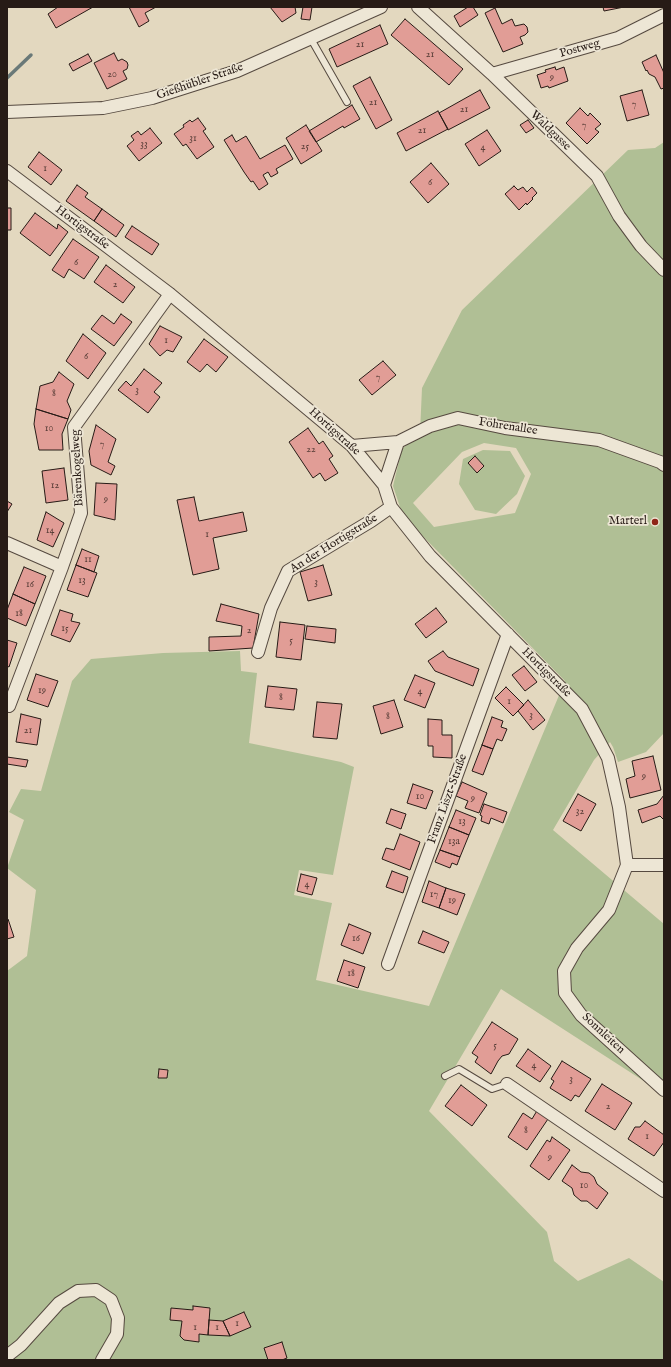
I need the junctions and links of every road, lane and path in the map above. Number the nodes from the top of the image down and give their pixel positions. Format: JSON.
{"nodes":[{"id":1,"x":381,"y":7,"type":"edge"},
{"id":2,"x":418,"y":7,"type":"edge"},
{"id":3,"x":664,"y":16,"type":"edge"},
{"id":4,"x":311,"y":39,"type":"junction"},
{"id":5,"x":492,"y":74,"type":"junction"},
{"id":6,"x":347,"y":102,"type":"dead end"},
{"id":7,"x":7,"y":112,"type":"edge"},
{"id":8,"x":7,"y":171,"type":"edge"},
{"id":9,"x":664,"y":270,"type":"edge"},
{"id":10,"x":170,"y":294,"type":"junction"},
{"id":11,"x":398,"y":442,"type":"junction"},
{"id":12,"x":352,"y":446,"type":"junction"},
{"id":13,"x":664,"y":465,"type":"edge"},
{"id":14,"x":384,"y":485,"type":"junction"},
{"id":15,"x":391,"y":507,"type":"junction"},
{"id":16,"x":7,"y":543,"type":"edge"},
{"id":17,"x":62,"y":567,"type":"junction"},
{"id":18,"x":508,"y":634,"type":"junction"},
{"id":19,"x":258,"y":652,"type":"dead end"},
{"id":20,"x":7,"y":705,"type":"edge"},
{"id":21,"x":627,"y":865,"type":"junction"},
{"id":22,"x":664,"y":865,"type":"edge"},
{"id":23,"x":388,"y":964,"type":"dead end"},
{"id":24,"x":445,"y":1076,"type":"dead end"},
{"id":25,"x":507,"y":1084,"type":"joint"},
{"id":26,"x":664,"y":1090,"type":"edge"},
{"id":27,"x":663,"y":1188,"type":"edge"},
{"id":28,"x":7,"y":1356,"type":"edge"},
{"id":29,"x":102,"y":1360,"type":"edge"}],
"edges":[{"from":1,"to":4,"type":"street","name":"Gießhübler Straße"},
{"from":2,"to":5,"type":"street","name":"Waldgasse"},
{"from":3,"to":5,"type":"street","name":"Postweg"},
{"from":4,"to":6,"type":"lane"},
{"from":4,"to":7,"type":"street","name":"Gießhübler Straße"},
{"from":5,"to":9,"type":"street","name":"Waldgasse"},
{"from":8,"to":10,"type":"street","name":"Hortigstraße"},
{"from":10,"to":12,"type":"street","name":"Hortigstraße"},
{"from":10,"to":17,"type":"street","name":"Bärenkogelweg"},
{"from":11,"to":12,"type":"street","name":"Föhrenallee"},
{"from":11,"to":13,"type":"street","name":"Föhrenallee"},
{"from":11,"to":14,"type":"street"},
{"from":12,"to":14,"type":"street","name":"Hortigstraße"},
{"from":14,"to":15,"type":"street","name":"Hortigstraße"},
{"from":15,"to":18,"type":"street","name":"Hortigstraße"},
{"from":15,"to":19,"type":"street","name":"An der Hortigstraße"},
{"from":16,"to":17,"type":"street"},
{"from":17,"to":20,"type":"street","name":"Bärenkogelweg"},
{"from":18,"to":21,"type":"street","name":"Hortigstraße"},
{"from":18,"to":23,"type":"street","name":"Franz Liszt-Straße"},
{"from":21,"to":22,"type":"street"},
{"from":21,"to":26,"type":"street","name":"Sonnleiten"},
{"from":24,"to":25,"type":"lane"},
{"from":25,"to":27,"type":"street"},
{"from":28,"to":29,"type":"street"}]}
